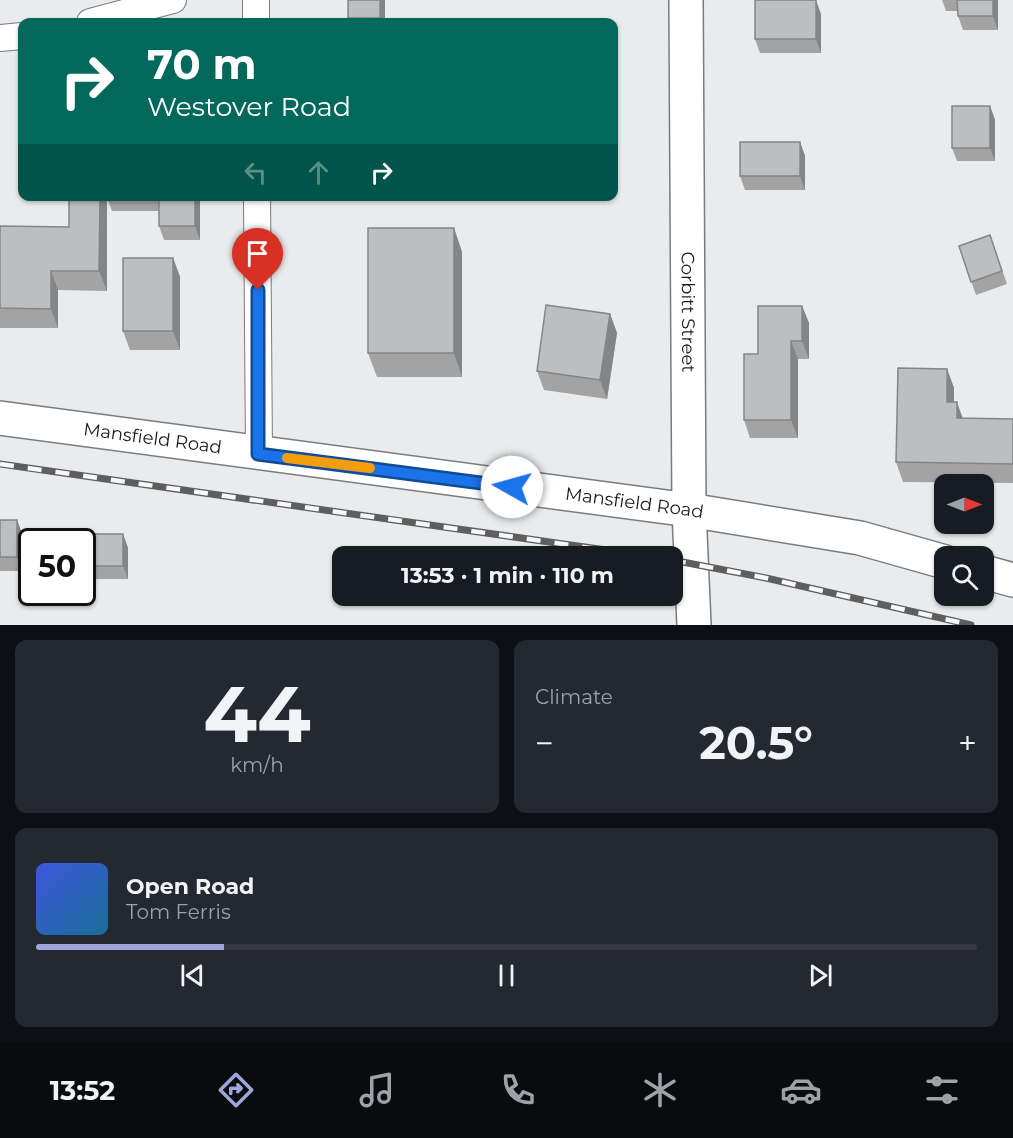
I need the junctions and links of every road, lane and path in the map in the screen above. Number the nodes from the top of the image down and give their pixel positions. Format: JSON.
{"nodes":[{"id":1,"x":173,"y":0,"type":"edge"},
{"id":2,"x":256,"y":0,"type":"edge"},
{"id":3,"x":686,"y":0,"type":"edge"},
{"id":4,"x":105,"y":18,"type":"edge"},
{"id":5,"x":256,"y":18,"type":"edge"},
{"id":6,"x":18,"y":36,"type":"edge"},
{"id":7,"x":0,"y":38,"type":"edge"},
{"id":8,"x":257,"y":201,"type":"edge"},
{"id":9,"x":0,"y":418,"type":"edge"},
{"id":10,"x":258,"y":454,"type":"junction"},
{"id":11,"x":689,"y":510,"type":"junction"},
{"id":12,"x":934,"y":559,"type":"edge"},
{"id":13,"x":994,"y":575,"type":"edge"},
{"id":14,"x":1013,"y":580,"type":"edge"},
{"id":15,"x":694,"y":625,"type":"edge"}],
"edges":[{"from":1,"to":4,"type":"street"},
{"from":2,"to":5,"type":"street"},
{"from":3,"to":11,"type":"main road","name":"Corbitt Street"},
{"from":6,"to":7,"type":"street"},
{"from":8,"to":10,"type":"street"},
{"from":9,"to":10,"type":"main road","name":"Mansfield Road"},
{"from":10,"to":11,"type":"main road","name":"Mansfield Road"},
{"from":11,"to":12,"type":"main road","name":"Mansfield Road"},
{"from":11,"to":15,"type":"main road","name":"Corbitt Street"},
{"from":13,"to":14,"type":"main road"}]}
